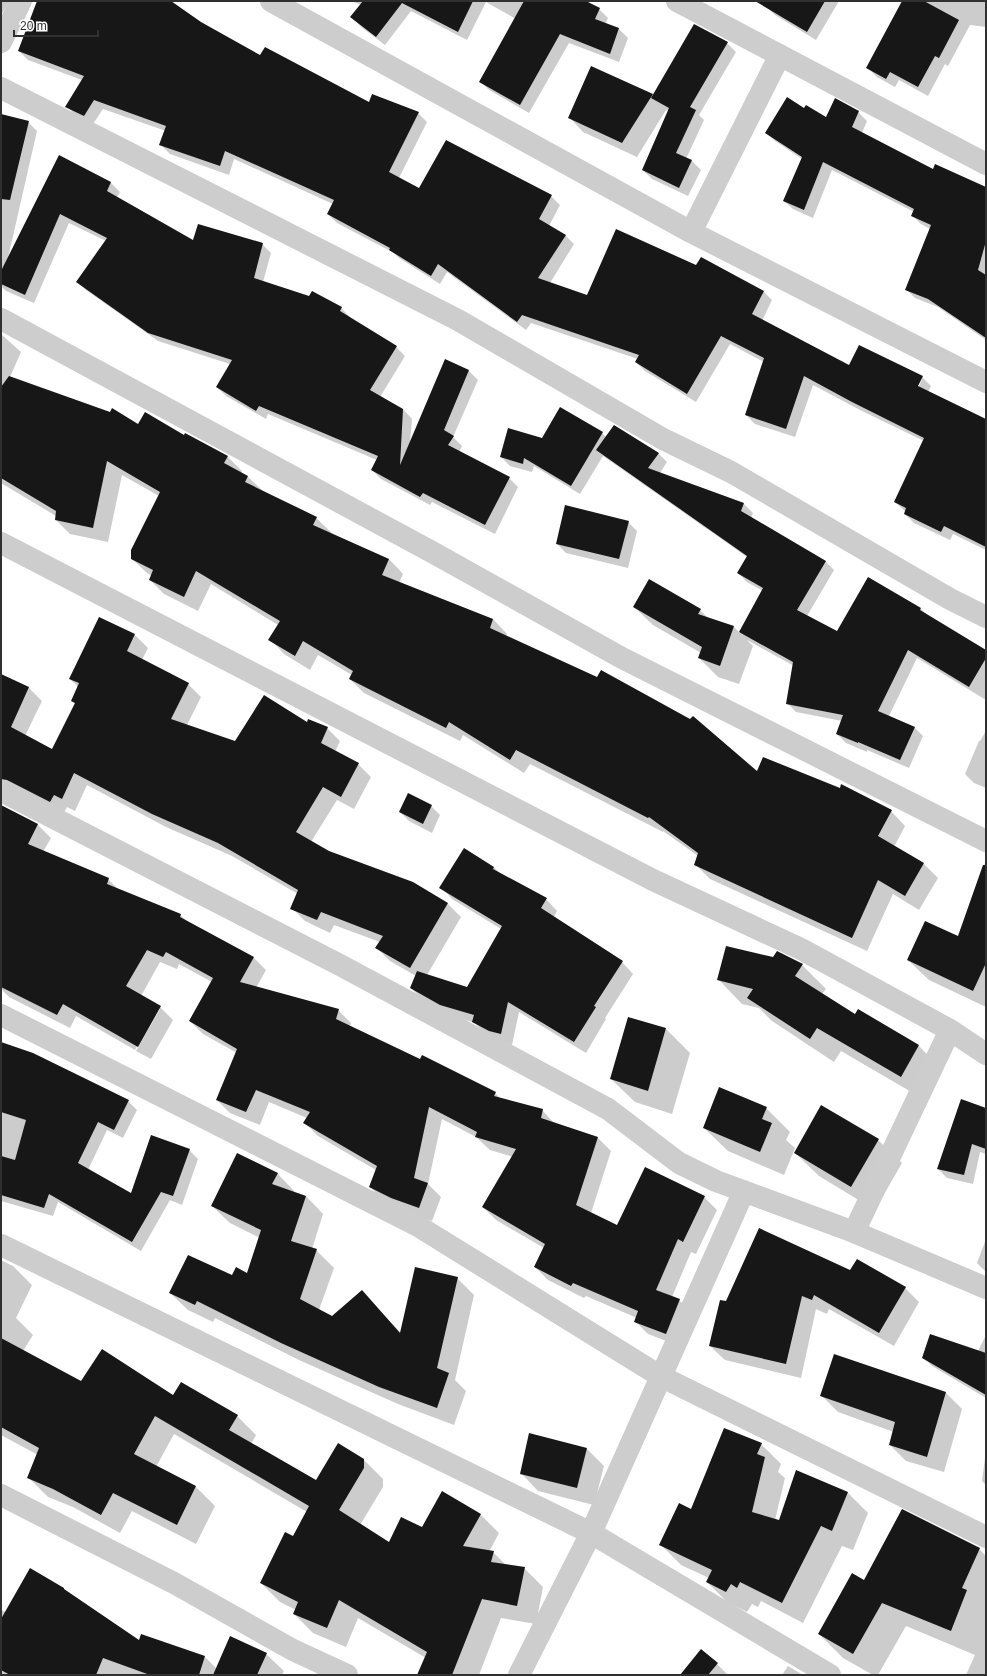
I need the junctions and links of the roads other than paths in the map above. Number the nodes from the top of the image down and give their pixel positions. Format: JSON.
{"nodes":[{"id":1,"x":21,"y":1,"type":"edge"},
{"id":2,"x":271,"y":1,"type":"edge"},
{"id":3,"x":677,"y":1,"type":"edge"},
{"id":4,"x":1,"y":42,"type":"edge"},
{"id":5,"x":780,"y":55,"type":"junction"},
{"id":6,"x":1,"y":88,"type":"edge"},
{"id":7,"x":986,"y":164,"type":"edge"},
{"id":8,"x":691,"y":232,"type":"junction"},
{"id":9,"x":1,"y":319,"type":"edge"},
{"id":10,"x":986,"y":382,"type":"edge"},
{"id":11,"x":1,"y":543,"type":"edge"},
{"id":12,"x":986,"y":617,"type":"edge"},
{"id":13,"x":1,"y":791,"type":"edge"},
{"id":14,"x":986,"y":841,"type":"edge"},
{"id":15,"x":1,"y":1015,"type":"edge"},
{"id":16,"x":950,"y":1030,"type":"junction"},
{"id":17,"x":986,"y":1054,"type":"edge"},
{"id":18,"x":744,"y":1191,"type":"junction"},
{"id":19,"x":854,"y":1232,"type":"junction"},
{"id":20,"x":1,"y":1245,"type":"edge"},
{"id":21,"x":986,"y":1288,"type":"edge"},
{"id":22,"x":660,"y":1376,"type":"junction"},
{"id":23,"x":1,"y":1495,"type":"edge"},
{"id":24,"x":591,"y":1533,"type":"junction"},
{"id":25,"x":986,"y":1537,"type":"edge"},
{"id":26,"x":347,"y":1675,"type":"edge"},
{"id":27,"x":519,"y":1675,"type":"edge"},
{"id":28,"x":830,"y":1675,"type":"edge"}],
"edges":[{"from":1,"to":4,"type":"street"},
{"from":2,"to":8,"type":"street"},
{"from":3,"to":5,"type":"street"},
{"from":5,"to":7,"type":"street"},
{"from":5,"to":8,"type":"street"},
{"from":6,"to":12,"type":"street"},
{"from":8,"to":10,"type":"street"},
{"from":9,"to":14,"type":"street"},
{"from":11,"to":16,"type":"street"},
{"from":13,"to":18,"type":"street"},
{"from":15,"to":22,"type":"street"},
{"from":16,"to":17,"type":"street"},
{"from":16,"to":19,"type":"street"},
{"from":18,"to":19,"type":"street"},
{"from":18,"to":22,"type":"street"},
{"from":19,"to":21,"type":"street"},
{"from":20,"to":24,"type":"street"},
{"from":22,"to":24,"type":"street"},
{"from":22,"to":25,"type":"street"},
{"from":23,"to":26,"type":"street"},
{"from":24,"to":27,"type":"street"},
{"from":24,"to":28,"type":"street"}]}
